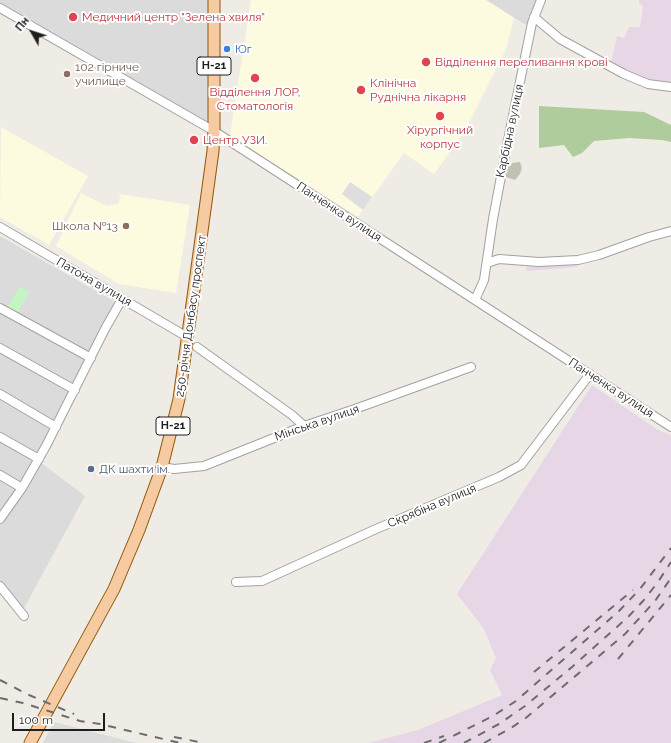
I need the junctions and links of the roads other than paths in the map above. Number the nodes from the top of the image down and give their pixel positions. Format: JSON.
{"nodes":[{"id":1,"x":214,"y":0,"type":"edge"},
{"id":2,"x":541,"y":0,"type":"edge"},
{"id":3,"x":0,"y":8,"type":"edge"},
{"id":4,"x":534,"y":17,"type":"junction"},
{"id":5,"x":671,"y":87,"type":"edge"},
{"id":6,"x":214,"y":131,"type":"junction"},
{"id":7,"x":0,"y":227,"type":"edge"},
{"id":8,"x":671,"y":231,"type":"edge"},
{"id":9,"x":487,"y":263,"type":"junction"},
{"id":10,"x":122,"y":299,"type":"junction"},
{"id":11,"x":476,"y":300,"type":"junction"},
{"id":12,"x":0,"y":308,"type":"edge"},
{"id":13,"x":189,"y":338,"type":"junction"},
{"id":14,"x":197,"y":347,"type":"dead end"},
{"id":15,"x":0,"y":348,"type":"edge"},
{"id":16,"x":90,"y":358,"type":"junction"},
{"id":17,"x":471,"y":367,"type":"dead end"},
{"id":18,"x":590,"y":374,"type":"junction"},
{"id":19,"x":75,"y":390,"type":"junction"},
{"id":20,"x":0,"y":394,"type":"edge"},
{"id":21,"x":304,"y":426,"type":"junction"},
{"id":22,"x":56,"y":427,"type":"junction"},
{"id":23,"x":671,"y":427,"type":"edge"},
{"id":24,"x":0,"y":437,"type":"edge"},
{"id":25,"x":39,"y":459,"type":"junction"},
{"id":26,"x":162,"y":467,"type":"junction"},
{"id":27,"x":0,"y":475,"type":"edge"},
{"id":28,"x":22,"y":488,"type":"junction"},
{"id":29,"x":0,"y":519,"type":"edge"},
{"id":30,"x":236,"y":582,"type":"dead end"},
{"id":31,"x":0,"y":586,"type":"edge"},
{"id":32,"x":24,"y":616,"type":"dead end"},
{"id":33,"x":30,"y":743,"type":"edge"}],
"edges":[{"from":1,"to":6,"type":"main road","name":"250-річчя Донбасу проспект","number":"Н-21"},
{"from":2,"to":4,"type":"street","name":"Карбідна вулиця"},
{"from":3,"to":6,"type":"street","name":"Панченка вулиця"},
{"from":4,"to":5,"type":"street"},
{"from":4,"to":9,"type":"street","name":"Карбідна вулиця"},
{"from":6,"to":11,"type":"street","name":"Панченка вулиця"},
{"from":6,"to":13,"type":"main road","name":"250-річчя Донбасу проспект","number":"Н-21"},
{"from":7,"to":10,"type":"street","name":"Патона вулиця"},
{"from":8,"to":9,"type":"street"},
{"from":9,"to":11,"type":"street","name":"Карбідна вулиця"},
{"from":10,"to":13,"type":"street","name":"Патона вулиця"},
{"from":10,"to":16,"type":"street"},
{"from":11,"to":18,"type":"street","name":"Панченка вулиця"},
{"from":12,"to":16,"type":"street"},
{"from":13,"to":26,"type":"main road","name":"250-річчя Донбасу проспект","number":"Н-21"},
{"from":14,"to":21,"type":"street"},
{"from":15,"to":19,"type":"street"},
{"from":16,"to":19,"type":"street"},
{"from":17,"to":21,"type":"street","name":"Мінська вулиця"},
{"from":18,"to":23,"type":"street","name":"Панченка вулиця"},
{"from":18,"to":30,"type":"street","name":"Скрябіна вулиця"},
{"from":19,"to":22,"type":"street"},
{"from":20,"to":22,"type":"street"},
{"from":21,"to":26,"type":"street","name":"Мінська вулиця"},
{"from":22,"to":25,"type":"street"},
{"from":24,"to":25,"type":"street"},
{"from":25,"to":28,"type":"street"},
{"from":26,"to":33,"type":"main road","name":"250-річчя Донбасу проспект","number":"Н-21"},
{"from":27,"to":28,"type":"street"},
{"from":28,"to":29,"type":"street"},
{"from":31,"to":32,"type":"street"}]}
